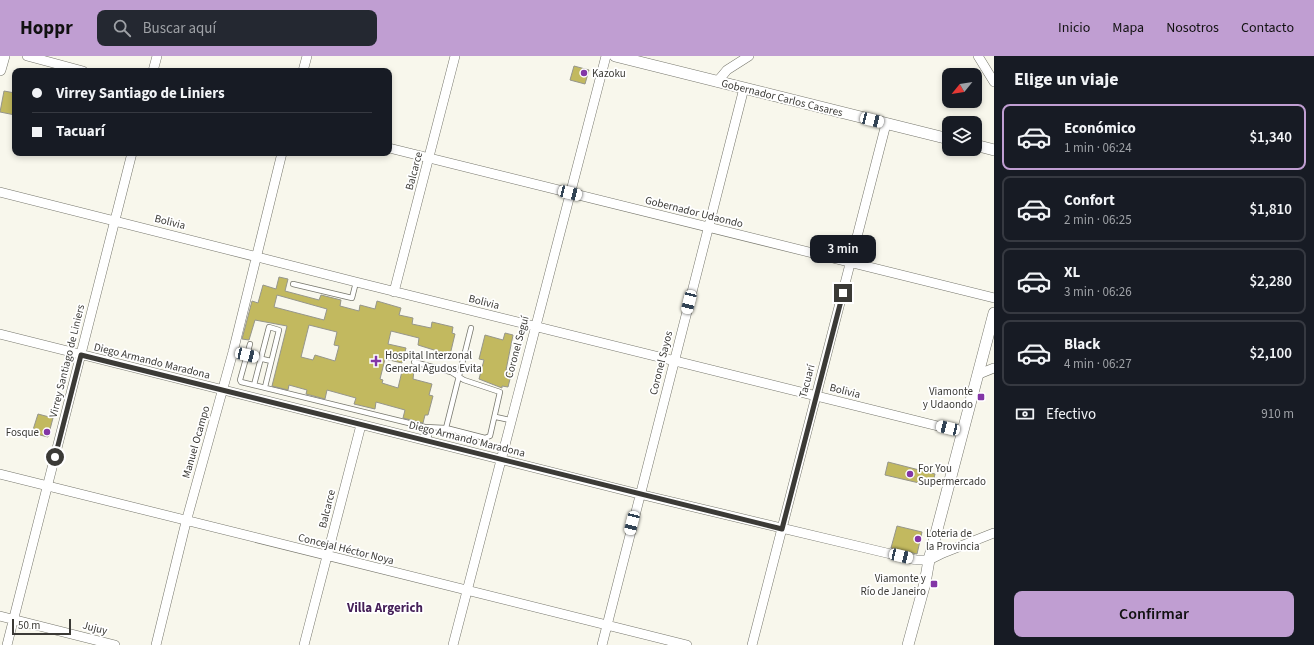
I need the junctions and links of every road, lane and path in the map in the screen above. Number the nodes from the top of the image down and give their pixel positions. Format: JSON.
{"nodes":[{"id":1,"x":4,"y":56,"type":"edge"},
{"id":2,"x":27,"y":56,"type":"edge"},
{"id":3,"x":157,"y":56,"type":"edge"},
{"id":4,"x":307,"y":56,"type":"edge"},
{"id":5,"x":455,"y":56,"type":"edge"},
{"id":6,"x":606,"y":56,"type":"edge"},
{"id":7,"x":615,"y":56,"type":"edge"},
{"id":8,"x":749,"y":56,"type":"edge"},
{"id":9,"x":978,"y":56,"type":"edge"},
{"id":10,"x":632,"y":58,"type":"edge"},
{"id":11,"x":72,"y":68,"type":"edge"},
{"id":12,"x":154,"y":68,"type":"edge"},
{"id":13,"x":304,"y":68,"type":"edge"},
{"id":14,"x":0,"y":70,"type":"edge"},
{"id":15,"x":994,"y":80,"type":"edge"},
{"id":16,"x":717,"y":82,"type":"junction"},
{"id":17,"x":744,"y":88,"type":"junction"},
{"id":18,"x":886,"y":124,"type":"junction"},
{"id":19,"x":942,"y":137,"type":"edge"},
{"id":20,"x":982,"y":147,"type":"edge"},
{"id":21,"x":392,"y":149,"type":"edge"},
{"id":22,"x":994,"y":150,"type":"edge"},
{"id":23,"x":131,"y":156,"type":"edge"},
{"id":24,"x":281,"y":156,"type":"edge"},
{"id":25,"x":429,"y":158,"type":"junction"},
{"id":26,"x":0,"y":192,"type":"edge"},
{"id":27,"x":570,"y":193,"type":"junction"},
{"id":28,"x":115,"y":220,"type":"junction"},
{"id":29,"x":708,"y":228,"type":"junction"},
{"id":30,"x":256,"y":256,"type":"junction"},
{"id":31,"x":851,"y":264,"type":"junction"},
{"id":32,"x":356,"y":282,"type":"junction"},
{"id":33,"x":293,"y":284,"type":"dead end"},
{"id":34,"x":394,"y":292,"type":"junction"},
{"id":35,"x":994,"y":298,"type":"edge"},
{"id":36,"x":994,"y":313,"type":"edge"},
{"id":37,"x":535,"y":327,"type":"junction"},
{"id":38,"x":471,"y":328,"type":"dead end"},
{"id":39,"x":0,"y":334,"type":"edge"},
{"id":40,"x":250,"y":344,"type":"dead end"},
{"id":41,"x":233,"y":352,"type":"junction"},
{"id":42,"x":81,"y":355,"type":"junction"},
{"id":43,"x":247,"y":355,"type":"junction"},
{"id":44,"x":260,"y":358,"type":"junction"},
{"id":45,"x":271,"y":361,"type":"junction"},
{"id":46,"x":674,"y":361,"type":"junction"},
{"id":47,"x":414,"y":362,"type":"dead end"},
{"id":48,"x":994,"y":368,"type":"edge"},
{"id":49,"x":979,"y":374,"type":"junction"},
{"id":50,"x":458,"y":376,"type":"junction"},
{"id":51,"x":254,"y":385,"type":"junction"},
{"id":52,"x":265,"y":387,"type":"junction"},
{"id":53,"x":223,"y":391,"type":"junction"},
{"id":54,"x":301,"y":396,"type":"junction"},
{"id":55,"x":816,"y":397,"type":"junction"},
{"id":56,"x":298,"y":409,"type":"junction"},
{"id":57,"x":496,"y":417,"type":"junction"},
{"id":58,"x":510,"y":420,"type":"junction"},
{"id":59,"x":360,"y":425,"type":"junction"},
{"id":60,"x":430,"y":428,"type":"junction"},
{"id":61,"x":446,"y":428,"type":"junction"},
{"id":62,"x":962,"y":432,"type":"junction"},
{"id":63,"x":428,"y":440,"type":"junction"},
{"id":64,"x":500,"y":459,"type":"junction"},
{"id":65,"x":0,"y":474,"type":"edge"},
{"id":66,"x":48,"y":487,"type":"junction"},
{"id":67,"x":639,"y":494,"type":"junction"},
{"id":68,"x":186,"y":522,"type":"junction"},
{"id":69,"x":782,"y":529,"type":"junction"},
{"id":70,"x":994,"y":533,"type":"edge"},
{"id":71,"x":327,"y":557,"type":"junction"},
{"id":72,"x":928,"y":560,"type":"junction"},
{"id":73,"x":467,"y":591,"type":"junction"},
{"id":74,"x":0,"y":616,"type":"edge"},
{"id":75,"x":14,"y":619,"type":"junction"},
{"id":76,"x":607,"y":625,"type":"junction"},
{"id":77,"x":7,"y":645,"type":"edge"},
{"id":78,"x":115,"y":645,"type":"edge"},
{"id":79,"x":156,"y":645,"type":"edge"},
{"id":80,"x":304,"y":645,"type":"edge"},
{"id":81,"x":453,"y":645,"type":"edge"},
{"id":82,"x":602,"y":645,"type":"edge"},
{"id":83,"x":688,"y":645,"type":"edge"},
{"id":84,"x":752,"y":645,"type":"edge"},
{"id":85,"x":908,"y":645,"type":"edge"}],
"edges":[{"from":1,"to":14,"type":"street"},
{"from":2,"to":11,"type":"street"},
{"from":3,"to":12,"type":"street"},
{"from":4,"to":13,"type":"street"},
{"from":5,"to":25,"type":"street","name":"Balcarce"},
{"from":6,"to":27,"type":"street","name":"Coronel Seguí"},
{"from":7,"to":10,"type":"street","name":"Gobernador Carlos Casares"},
{"from":8,"to":16,"type":"street"},
{"from":9,"to":15,"type":"street"},
{"from":10,"to":16,"type":"street","name":"Gobernador Carlos Casares"},
{"from":16,"to":17,"type":"street","name":"Gobernador Carlos Casares"},
{"from":17,"to":18,"type":"street","name":"Gobernador Carlos Casares"},
{"from":17,"to":29,"type":"street","name":"Coronel Sayos"},
{"from":18,"to":19,"type":"street","name":"Gobernador Carlos Casares"},
{"from":18,"to":31,"type":"street","name":"Tacuarí"},
{"from":20,"to":22,"type":"street"},
{"from":21,"to":25,"type":"street","name":"Gobernador Udaondo"},
{"from":23,"to":28,"type":"street","name":"Virrey Santiago de Liniers"},
{"from":24,"to":30,"type":"street","name":"Manuel Ocampo"},
{"from":25,"to":27,"type":"street","name":"Gobernador Udaondo"},
{"from":25,"to":34,"type":"street","name":"Balcarce"},
{"from":26,"to":28,"type":"street","name":"Bolivia"},
{"from":27,"to":29,"type":"street","name":"Gobernador Udaondo"},
{"from":27,"to":37,"type":"street","name":"Coronel Seguí"},
{"from":28,"to":30,"type":"street","name":"Bolivia"},
{"from":28,"to":42,"type":"street","name":"Virrey Santiago de Liniers"},
{"from":29,"to":31,"type":"street","name":"Gobernador Udaondo"},
{"from":29,"to":46,"type":"street","name":"Coronel Sayos"},
{"from":30,"to":32,"type":"street","name":"Bolivia"},
{"from":30,"to":41,"type":"street","name":"Manuel Ocampo"},
{"from":31,"to":35,"type":"street","name":"Gobernador Udaondo"},
{"from":31,"to":55,"type":"street","name":"Tacuarí"},
{"from":32,"to":33,"type":"lane"},
{"from":32,"to":34,"type":"street","name":"Bolivia"},
{"from":34,"to":37,"type":"street","name":"Bolivia"},
{"from":36,"to":49,"type":"street"},
{"from":37,"to":46,"type":"street","name":"Bolivia"},
{"from":37,"to":58,"type":"street","name":"Coronel Seguí"},
{"from":38,"to":50,"type":"lane"},
{"from":39,"to":42,"type":"street","name":"Diego Armando Maradona"},
{"from":40,"to":43,"type":"lane"},
{"from":41,"to":43,"type":"lane"},
{"from":41,"to":53,"type":"street","name":"Manuel Ocampo"},
{"from":42,"to":53,"type":"street","name":"Diego Armando Maradona"},
{"from":42,"to":66,"type":"street","name":"Virrey Santiago de Liniers"},
{"from":43,"to":44,"type":"lane"},
{"from":43,"to":51,"type":"lane"},
{"from":44,"to":45,"type":"lane"},
{"from":44,"to":45,"type":"lane"},
{"from":44,"to":51,"type":"lane"},
{"from":45,"to":52,"type":"lane"},
{"from":46,"to":55,"type":"street","name":"Bolivia"},
{"from":46,"to":67,"type":"street","name":"Coronel Sayos"},
{"from":47,"to":50,"type":"lane"},
{"from":48,"to":49,"type":"street"},
{"from":49,"to":62,"type":"street"},
{"from":50,"to":57,"type":"lane"},
{"from":50,"to":61,"type":"lane"},
{"from":51,"to":52,"type":"lane"},
{"from":52,"to":54,"type":"lane"},
{"from":53,"to":56,"type":"street","name":"Diego Armando Maradona"},
{"from":53,"to":68,"type":"street","name":"Manuel Ocampo"},
{"from":54,"to":56,"type":"lane"},
{"from":54,"to":60,"type":"lane"},
{"from":55,"to":62,"type":"street","name":"Bolivia"},
{"from":55,"to":69,"type":"street","name":"Tacuarí"},
{"from":56,"to":59,"type":"street","name":"Diego Armando Maradona"},
{"from":57,"to":58,"type":"lane"},
{"from":57,"to":61,"type":"lane"},
{"from":58,"to":64,"type":"street","name":"Coronel Seguí"},
{"from":59,"to":63,"type":"street","name":"Diego Armando Maradona"},
{"from":59,"to":71,"type":"street","name":"Balcarce"},
{"from":60,"to":61,"type":"lane"},
{"from":60,"to":63,"type":"lane"},
{"from":62,"to":72,"type":"street"},
{"from":63,"to":64,"type":"street","name":"Diego Armando Maradona"},
{"from":64,"to":67,"type":"street","name":"Diego Armando Maradona"},
{"from":64,"to":73,"type":"street","name":"Coronel Seguí"},
{"from":65,"to":66,"type":"street","name":"Concejal Héctor Noya"},
{"from":66,"to":68,"type":"street","name":"Concejal Héctor Noya"},
{"from":66,"to":75,"type":"street","name":"Virrey Santiago de Liniers"},
{"from":67,"to":69,"type":"street","name":"Diego Armando Maradona"},
{"from":67,"to":76,"type":"street","name":"Coronel Sayos"},
{"from":68,"to":71,"type":"street","name":"Concejal Héctor Noya"},
{"from":68,"to":79,"type":"street","name":"Manuel Ocampo"},
{"from":69,"to":72,"type":"street","name":"Diego Armando Maradona"},
{"from":69,"to":84,"type":"street","name":"Tacuarí"},
{"from":70,"to":72,"type":"street"},
{"from":71,"to":73,"type":"street","name":"Concejal Héctor Noya"},
{"from":71,"to":80,"type":"street","name":"Balcarce"},
{"from":72,"to":85,"type":"street"},
{"from":73,"to":76,"type":"street","name":"Concejal Héctor Noya"},
{"from":73,"to":81,"type":"street","name":"Coronel Seguí"},
{"from":74,"to":75,"type":"street","name":"Jujuy"},
{"from":75,"to":77,"type":"street","name":"Virrey Santiago de Liniers"},
{"from":75,"to":78,"type":"street","name":"Jujuy"},
{"from":76,"to":82,"type":"street","name":"Coronel Sayos"},
{"from":76,"to":83,"type":"street","name":"Concejal Héctor Noya"}]}
